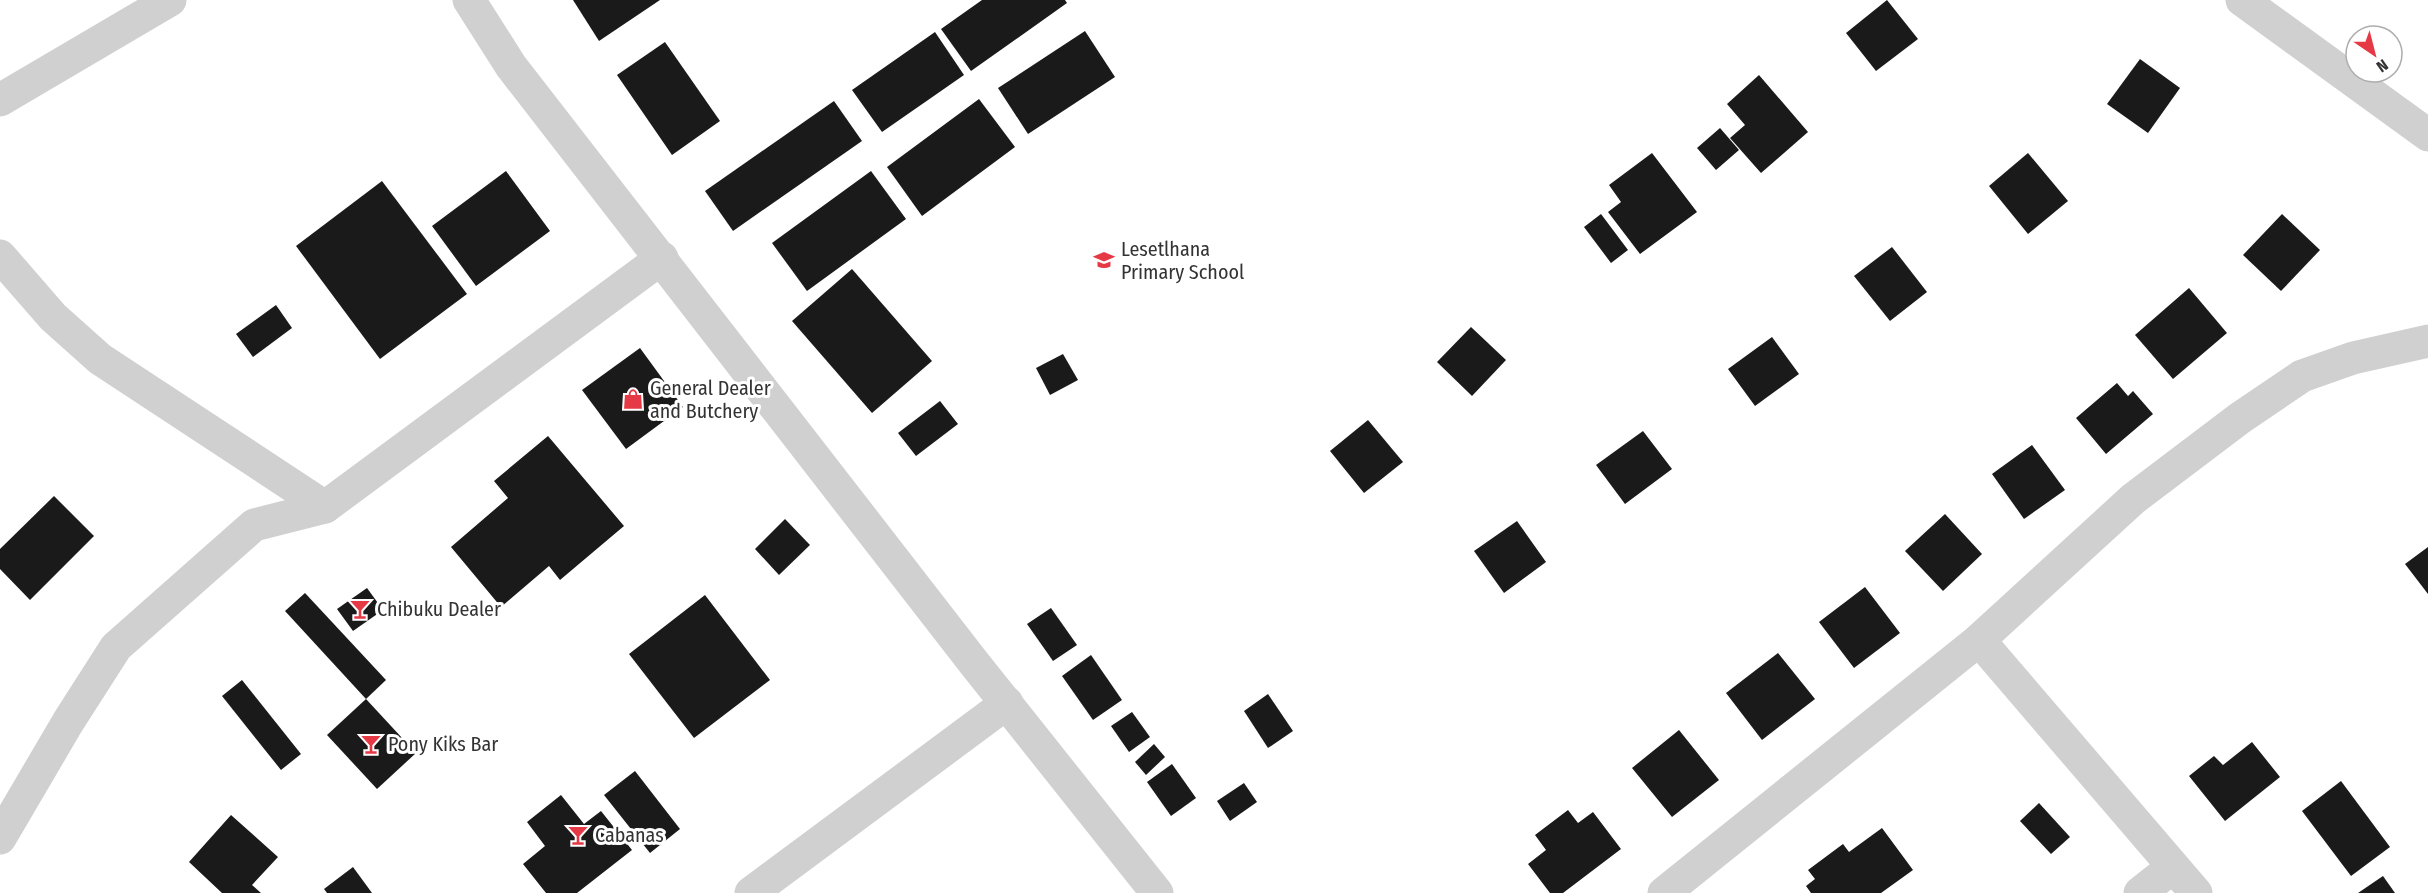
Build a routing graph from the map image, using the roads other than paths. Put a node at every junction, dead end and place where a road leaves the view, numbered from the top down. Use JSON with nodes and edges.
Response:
{"nodes":[{"id":1,"x":170,"y":0,"type":"edge"},
{"id":2,"x":469,"y":0,"type":"edge"},
{"id":3,"x":2242,"y":0,"type":"edge"},
{"id":4,"x":0,"y":100,"type":"edge"},
{"id":5,"x":2428,"y":135,"type":"edge"},
{"id":6,"x":0,"y":256,"type":"edge"},
{"id":7,"x":662,"y":258,"type":"junction"},
{"id":8,"x":2428,"y":341,"type":"edge"},
{"id":9,"x":325,"y":507,"type":"junction"},
{"id":10,"x":1979,"y":640,"type":"junction"},
{"id":11,"x":1006,"y":703,"type":"junction"},
{"id":12,"x":0,"y":838,"type":"edge"},
{"id":13,"x":2173,"y":867,"type":"junction"},
{"id":14,"x":751,"y":893,"type":"edge"},
{"id":15,"x":1157,"y":893,"type":"edge"},
{"id":16,"x":1664,"y":893,"type":"edge"},
{"id":17,"x":2140,"y":893,"type":"edge"},
{"id":18,"x":2196,"y":893,"type":"edge"}],
"edges":[{"from":1,"to":4,"type":"street"},
{"from":2,"to":7,"type":"street"},
{"from":3,"to":5,"type":"street"},
{"from":6,"to":9,"type":"street"},
{"from":7,"to":9,"type":"street"},
{"from":7,"to":11,"type":"street"},
{"from":8,"to":10,"type":"street"},
{"from":9,"to":12,"type":"street"},
{"from":10,"to":13,"type":"street"},
{"from":10,"to":16,"type":"street"},
{"from":11,"to":14,"type":"street"},
{"from":11,"to":15,"type":"street"},
{"from":13,"to":17,"type":"street"},
{"from":13,"to":18,"type":"street"}]}
